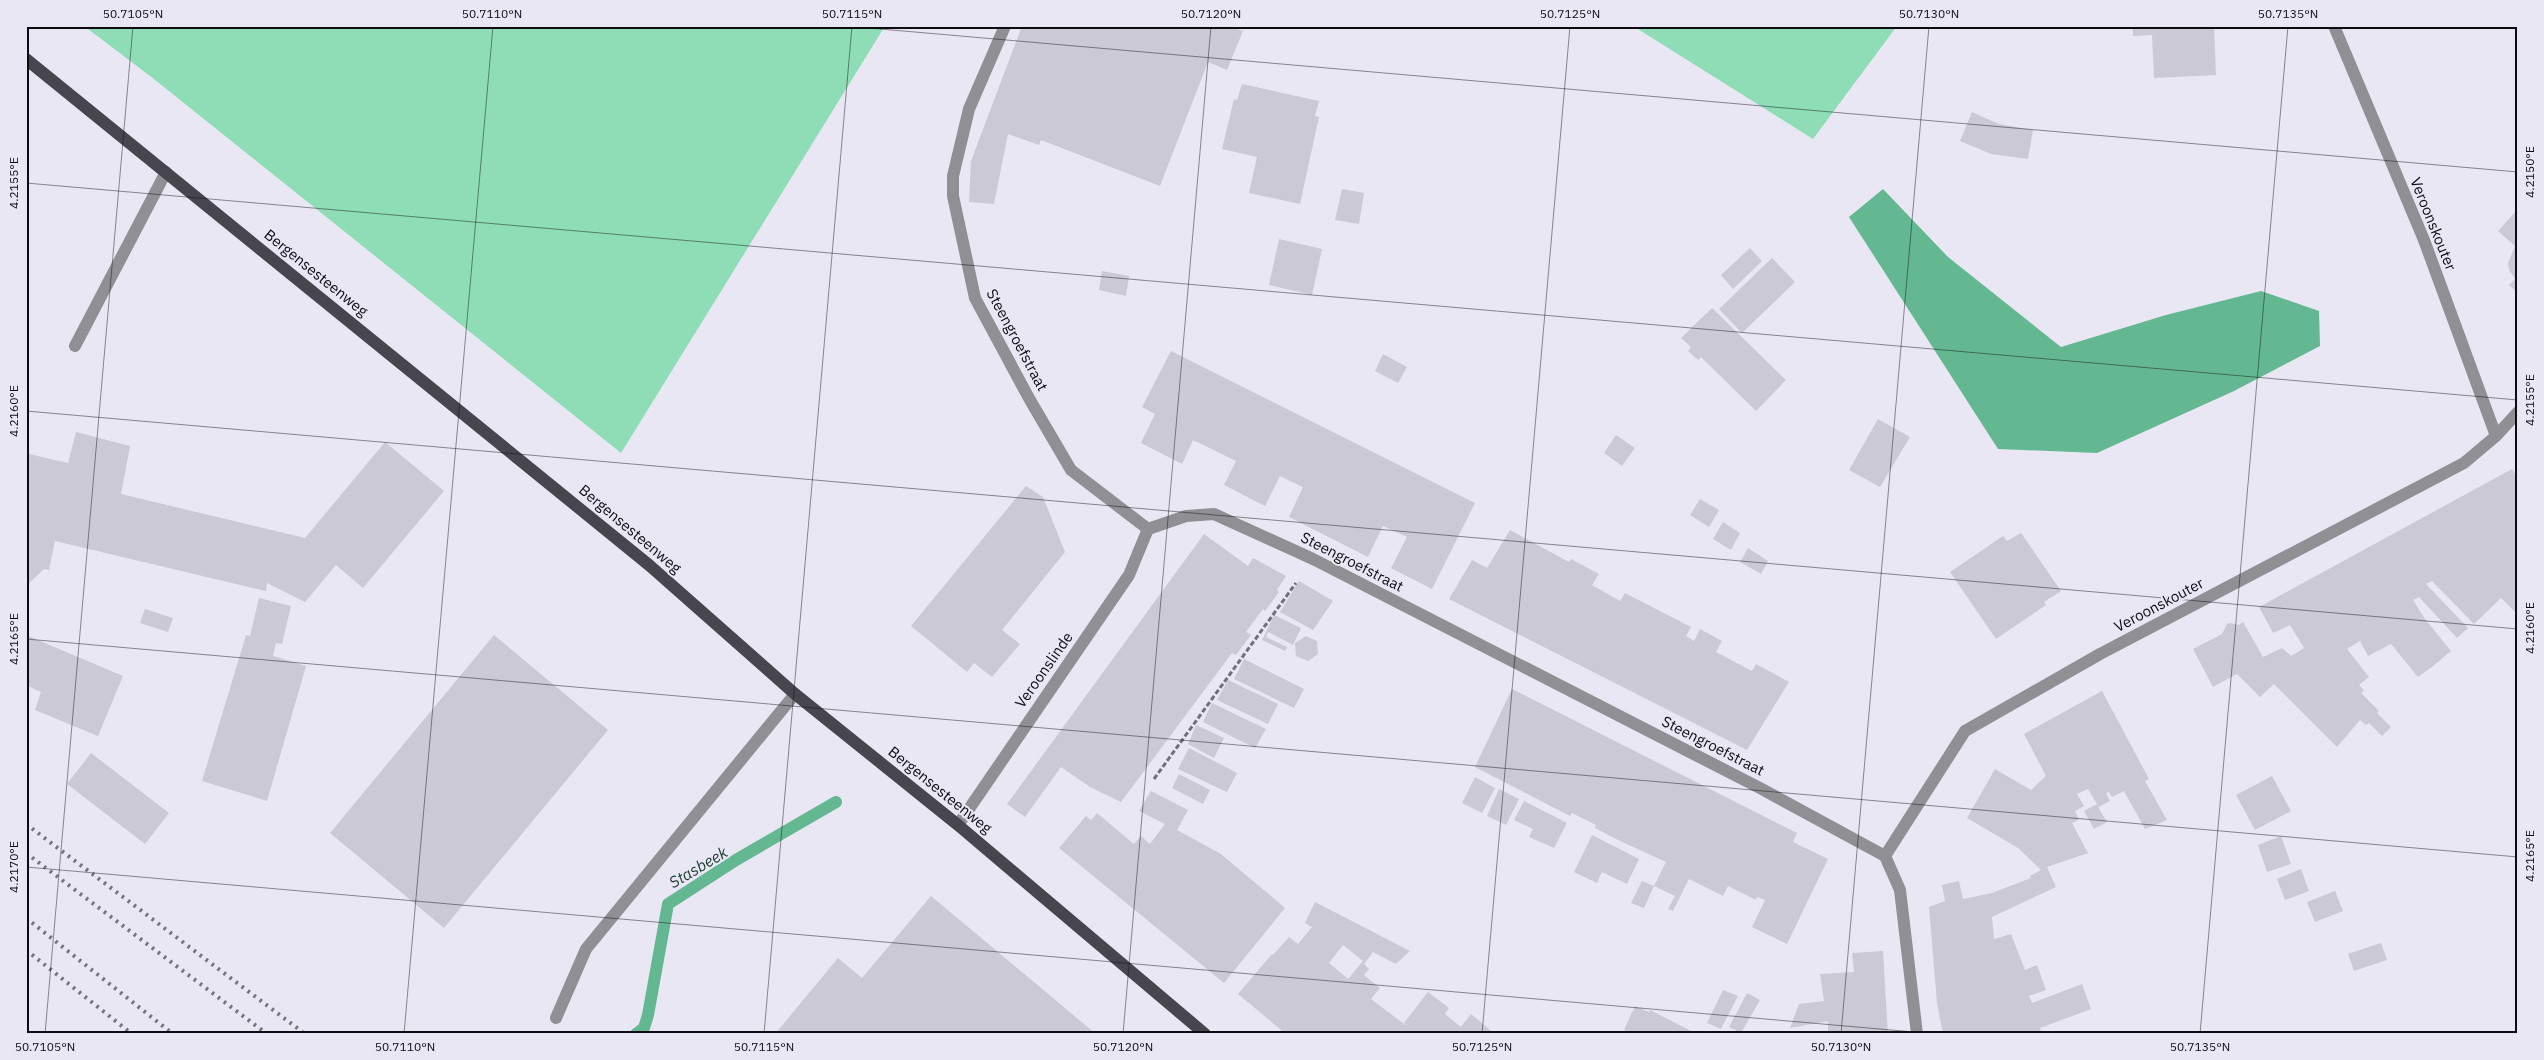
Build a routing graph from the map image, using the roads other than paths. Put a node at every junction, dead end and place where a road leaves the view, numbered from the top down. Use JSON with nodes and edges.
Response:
{"nodes":[{"id":1,"x":1005,"y":26,"type":"edge"},
{"id":2,"x":2334,"y":26,"type":"edge"},
{"id":3,"x":26,"y":59,"type":"edge"},
{"id":4,"x":166,"y":172,"type":"junction"},
{"id":5,"x":75,"y":346,"type":"dead end"},
{"id":6,"x":2518,"y":412,"type":"edge"},
{"id":7,"x":2496,"y":436,"type":"junction"},
{"id":8,"x":1148,"y":529,"type":"junction"},
{"id":9,"x":795,"y":694,"type":"junction"},
{"id":10,"x":958,"y":824,"type":"junction"},
{"id":11,"x":1885,"y":856,"type":"junction"},
{"id":12,"x":556,"y":1018,"type":"dead end"},
{"id":13,"x":1205,"y":1034,"type":"edge"},
{"id":14,"x":1917,"y":1034,"type":"edge"}],
"edges":[{"from":1,"to":8,"type":"street","name":"Steengroefstraat"},
{"from":2,"to":7,"type":"street","name":"Veroonskouter"},
{"from":3,"to":4,"type":"main road","name":"Bergensesteenweg"},
{"from":4,"to":5,"type":"street"},
{"from":4,"to":9,"type":"main road","name":"Bergensesteenweg"},
{"from":6,"to":7,"type":"street","name":"Veroonskouter"},
{"from":7,"to":11,"type":"street","name":"Veroonskouter"},
{"from":8,"to":10,"type":"street","name":"Veroonslinde"},
{"from":8,"to":11,"type":"street","name":"Steengroefstraat"},
{"from":9,"to":10,"type":"main road","name":"Bergensesteenweg"},
{"from":9,"to":12,"type":"street"},
{"from":10,"to":13,"type":"main road","name":"Bergensesteenweg"},
{"from":11,"to":14,"type":"street"}]}
